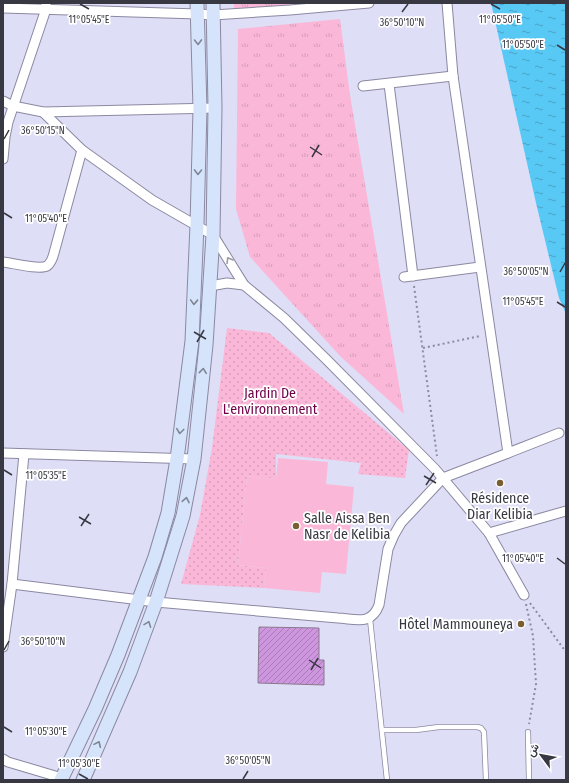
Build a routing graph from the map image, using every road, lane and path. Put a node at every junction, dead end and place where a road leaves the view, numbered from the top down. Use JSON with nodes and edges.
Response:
{"nodes":[{"id":1,"x":369,"y":3,"type":"edge"},
{"id":2,"x":447,"y":3,"type":"edge"},
{"id":3,"x":46,"y":6,"type":"edge"},
{"id":4,"x":3,"y":8,"type":"edge"},
{"id":5,"x":198,"y":8,"type":"edge"},
{"id":6,"x":213,"y":9,"type":"edge"},
{"id":7,"x":453,"y":76,"type":"junction"},
{"id":8,"x":389,"y":84,"type":"junction"},
{"id":9,"x":363,"y":86,"type":"dead end"},
{"id":10,"x":3,"y":101,"type":"edge"},
{"id":11,"x":13,"y":106,"type":"junction"},
{"id":12,"x":215,"y":108,"type":"junction"},
{"id":13,"x":200,"y":109,"type":"junction"},
{"id":14,"x":43,"y":112,"type":"junction"},
{"id":15,"x":82,"y":150,"type":"junction"},
{"id":16,"x":3,"y":159,"type":"edge"},
{"id":17,"x":197,"y":225,"type":"junction"},
{"id":18,"x":214,"y":235,"type":"junction"},
{"id":19,"x":3,"y":262,"type":"edge"},
{"id":20,"x":480,"y":267,"type":"junction"},
{"id":21,"x":408,"y":276,"type":"junction"},
{"id":22,"x":244,"y":285,"type":"junction"},
{"id":23,"x":210,"y":286,"type":"junction"},
{"id":24,"x":490,"y":334,"type":"junction"},
{"id":25,"x":423,"y":348,"type":"junction"},
{"id":26,"x":559,"y":433,"type":"dead end"},
{"id":27,"x":3,"y":452,"type":"edge"},
{"id":28,"x":508,"y":453,"type":"junction"},
{"id":29,"x":24,"y":454,"type":"junction"},
{"id":30,"x":177,"y":458,"type":"junction"},
{"id":31,"x":194,"y":460,"type":"junction"},
{"id":32,"x":436,"y":469,"type":"junction"},
{"id":33,"x":443,"y":478,"type":"junction"},
{"id":34,"x":566,"y":511,"type":"edge"},
{"id":35,"x":489,"y":533,"type":"junction"},
{"id":36,"x":12,"y":584,"type":"junction"},
{"id":37,"x":524,"y":595,"type":"junction"},
{"id":38,"x":139,"y":600,"type":"junction"},
{"id":39,"x":156,"y":602,"type":"junction"},
{"id":40,"x":370,"y":618,"type":"junction"},
{"id":41,"x":3,"y":648,"type":"edge"},
{"id":42,"x":566,"y":652,"type":"edge"},
{"id":43,"x":382,"y":730,"type":"junction"},
{"id":44,"x":528,"y":732,"type":"joint"},
{"id":45,"x":3,"y":759,"type":"edge"},
{"id":46,"x":61,"y":779,"type":"edge"},
{"id":47,"x":83,"y":780,"type":"edge"},
{"id":48,"x":387,"y":780,"type":"edge"},
{"id":49,"x":486,"y":780,"type":"edge"},
{"id":50,"x":529,"y":780,"type":"edge"}],
"edges":[{"from":1,"to":6,"type":"street"},
{"from":2,"to":7,"type":"street"},
{"from":3,"to":4,"type":"street"},
{"from":3,"to":5,"type":"street"},
{"from":3,"to":11,"type":"street"},
{"from":5,"to":6,"type":"street"},
{"from":5,"to":13,"type":"main road","one_way":true},
{"from":6,"to":12,"type":"main road"},
{"from":7,"to":8,"type":"street"},
{"from":7,"to":20,"type":"street"},
{"from":8,"to":9,"type":"street"},
{"from":8,"to":21,"type":"street"},
{"from":10,"to":11,"type":"street"},
{"from":11,"to":14,"type":"street"},
{"from":11,"to":16,"type":"street"},
{"from":12,"to":13,"type":"street"},
{"from":12,"to":18,"type":"main road"},
{"from":13,"to":14,"type":"street"},
{"from":13,"to":17,"type":"main road","one_way":true},
{"from":14,"to":15,"type":"street"},
{"from":15,"to":17,"type":"street"},
{"from":15,"to":19,"type":"street"},
{"from":17,"to":18,"type":"street"},
{"from":17,"to":30,"type":"main road","one_way":true},
{"from":22,"to":18,"type":"street","one_way":true},
{"from":18,"to":23,"type":"main road"},
{"from":20,"to":21,"type":"street"},
{"from":20,"to":24,"type":"street"},
{"from":21,"to":25,"type":"path"},
{"from":22,"to":23,"type":"street"},
{"from":22,"to":32,"type":"street"},
{"from":31,"to":23,"type":"main road","one_way":true},
{"from":24,"to":25,"type":"path"},
{"from":24,"to":28,"type":"street"},
{"from":25,"to":32,"type":"path"},
{"from":26,"to":28,"type":"street"},
{"from":27,"to":29,"type":"street"},
{"from":28,"to":33,"type":"street"},
{"from":29,"to":30,"type":"street"},
{"from":29,"to":36,"type":"street"},
{"from":30,"to":31,"type":"street"},
{"from":30,"to":38,"type":"main road"},
{"from":39,"to":31,"type":"main road","one_way":true},
{"from":32,"to":33,"type":"street"},
{"from":33,"to":35,"type":"street"},
{"from":33,"to":40,"type":"street"},
{"from":34,"to":35,"type":"street"},
{"from":35,"to":37,"type":"street"},
{"from":36,"to":38,"type":"street"},
{"from":36,"to":41,"type":"street"},
{"from":37,"to":42,"type":"path"},
{"from":37,"to":44,"type":"path"},
{"from":38,"to":39,"type":"street"},
{"from":38,"to":46,"type":"main road"},
{"from":39,"to":40,"type":"street"},
{"from":47,"to":39,"type":"main road","one_way":true},
{"from":40,"to":43,"type":"lane"},
{"from":43,"to":48,"type":"lane"},
{"from":43,"to":49,"type":"lane"},
{"from":44,"to":50,"type":"lane"},
{"from":45,"to":46,"type":"street"}]}
